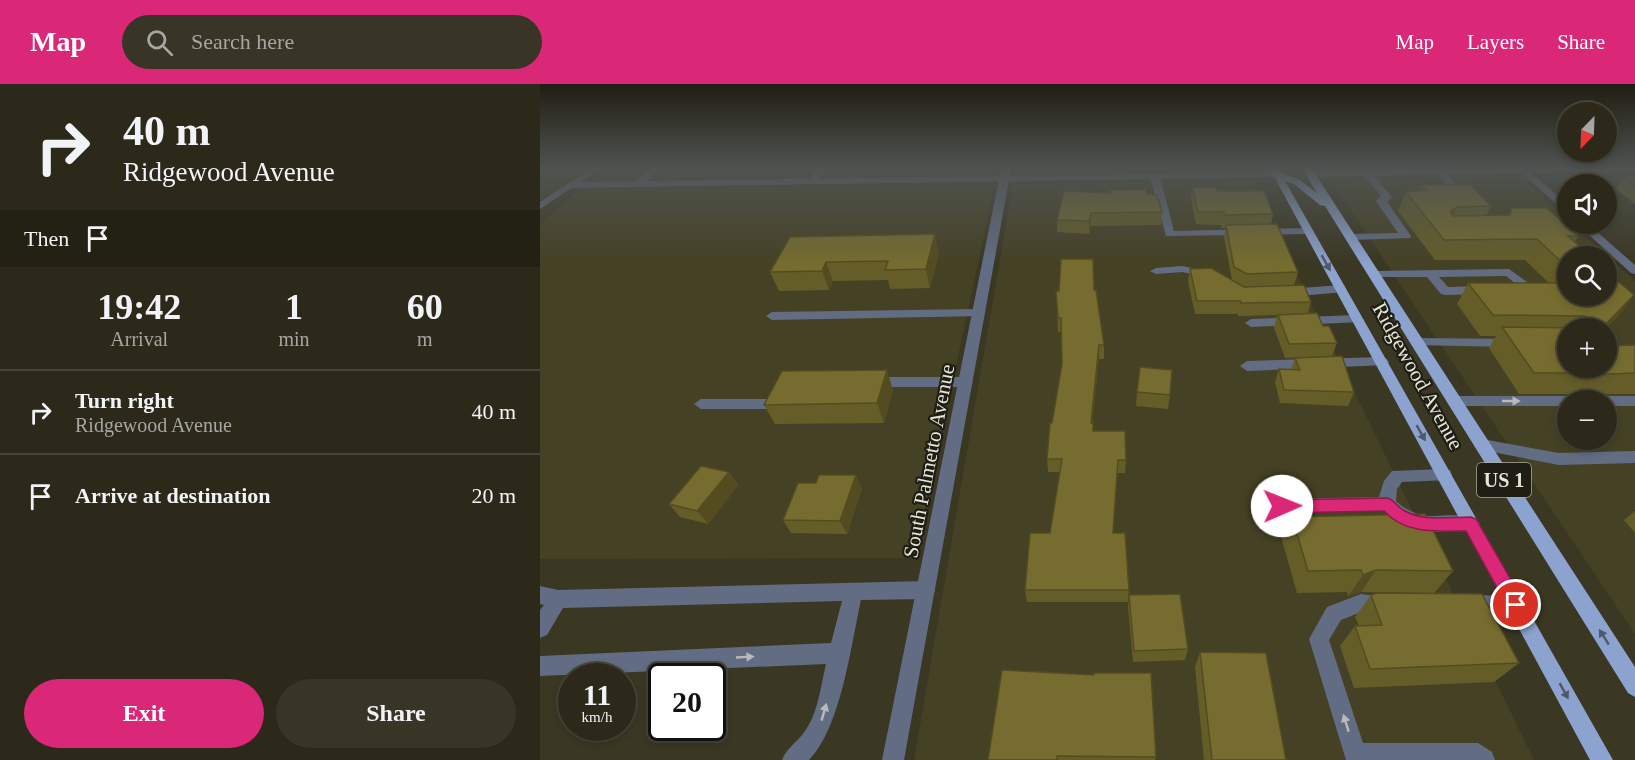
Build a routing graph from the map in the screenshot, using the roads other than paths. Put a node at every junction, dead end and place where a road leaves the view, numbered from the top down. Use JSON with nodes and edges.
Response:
{"nodes":[{"id":1,"x":1000,"y":201,"type":"edge"},
{"id":2,"x":1161,"y":201,"type":"edge"},
{"id":3,"x":1292,"y":201,"type":"edge"},
{"id":4,"x":1321,"y":201,"type":"edge"},
{"id":5,"x":1327,"y":201,"type":"edge"},
{"id":6,"x":1382,"y":201,"type":"edge"},
{"id":7,"x":1467,"y":201,"type":"edge"},
{"id":8,"x":1472,"y":206,"type":"edge"},
{"id":9,"x":1333,"y":210,"type":"junction"},
{"id":10,"x":1309,"y":231,"type":"junction"},
{"id":11,"x":1593,"y":234,"type":"edge"},
{"id":12,"x":1350,"y":237,"type":"junction"},
{"id":13,"x":1156,"y":271,"type":"dead end"},
{"id":14,"x":1635,"y":271,"type":"edge"},
{"id":15,"x":1430,"y":273,"type":"junction"},
{"id":16,"x":1374,"y":274,"type":"junction"},
{"id":17,"x":1218,"y":281,"type":"edge"},
{"id":18,"x":1341,"y":289,"type":"junction"},
{"id":19,"x":1277,"y":294,"type":"edge"},
{"id":20,"x":979,"y":313,"type":"junction"},
{"id":21,"x":772,"y":316,"type":"dead end"},
{"id":22,"x":1357,"y":319,"type":"junction"},
{"id":23,"x":1251,"y":323,"type":"dead end"},
{"id":24,"x":1417,"y":342,"type":"junction"},
{"id":25,"x":1522,"y":343,"type":"edge"},
{"id":26,"x":1382,"y":362,"type":"junction"},
{"id":27,"x":1247,"y":366,"type":"dead end"},
{"id":28,"x":864,"y":382,"type":"edge"},
{"id":29,"x":966,"y":382,"type":"junction"},
{"id":30,"x":785,"y":383,"type":"edge"},
{"id":31,"x":1454,"y":401,"type":"junction"},
{"id":32,"x":1557,"y":401,"type":"edge"},
{"id":33,"x":1617,"y":401,"type":"edge"},
{"id":34,"x":1635,"y":401,"type":"edge"},
{"id":35,"x":701,"y":404,"type":"dead end"},
{"id":36,"x":1482,"y":446,"type":"junction"},
{"id":37,"x":1635,"y":457,"type":"edge"},
{"id":38,"x":1444,"y":475,"type":"junction"},
{"id":39,"x":1388,"y":504,"type":"junction"},
{"id":40,"x":1282,"y":506,"type":"dead end"},
{"id":41,"x":1471,"y":524,"type":"junction"},
{"id":42,"x":926,"y":590,"type":"junction"},
{"id":43,"x":854,"y":591,"type":"junction"},
{"id":44,"x":549,"y":597,"type":"edge"},
{"id":45,"x":1406,"y":604,"type":"edge"},
{"id":46,"x":1451,"y":604,"type":"edge"},
{"id":47,"x":1516,"y":605,"type":"junction"},
{"id":48,"x":540,"y":628,"type":"edge"},
{"id":49,"x":838,"y":653,"type":"junction"},
{"id":50,"x":540,"y":666,"type":"edge"},
{"id":51,"x":1635,"y":686,"type":"edge"},
{"id":52,"x":1353,"y":757,"type":"edge"},
{"id":53,"x":1602,"y":758,"type":"edge"},
{"id":54,"x":794,"y":760,"type":"edge"},
{"id":55,"x":893,"y":760,"type":"edge"},
{"id":56,"x":1484,"y":760,"type":"edge"}],
"edges":[{"from":1,"to":20,"type":"street","name":"South Palmetto Avenue"},
{"from":2,"to":10,"type":"street"},
{"from":3,"to":10,"type":"main road","name":"Ridgewood Avenue","number":"US 1"},
{"from":4,"to":9,"type":"main road"},
{"from":5,"to":9,"type":"main road","name":"Ridgewood Avenue","number":"US 1"},
{"from":6,"to":12,"type":"street"},
{"from":7,"to":8,"type":"street"},
{"from":9,"to":12,"type":"main road","name":"Ridgewood Avenue","number":"US 1"},
{"from":10,"to":18,"type":"main road","name":"Ridgewood Avenue","number":"US 1","one_way":true},
{"from":11,"to":14,"type":"street"},
{"from":12,"to":16,"type":"main road","name":"Ridgewood Avenue","number":"US 1"},
{"from":13,"to":17,"type":"street"},
{"from":15,"to":15,"type":"street"},
{"from":15,"to":16,"type":"street"},
{"from":16,"to":24,"type":"main road","name":"Ridgewood Avenue","number":"US 1"},
{"from":18,"to":19,"type":"street"},
{"from":18,"to":22,"type":"main road","name":"Ridgewood Avenue","number":"US 1"},
{"from":20,"to":21,"type":"street"},
{"from":20,"to":29,"type":"street","name":"South Palmetto Avenue"},
{"from":22,"to":23,"type":"street"},
{"from":22,"to":26,"type":"main road","name":"Ridgewood Avenue","number":"US 1"},
{"from":24,"to":25,"type":"street"},
{"from":24,"to":31,"type":"main road","name":"Ridgewood Avenue","number":"US 1"},
{"from":26,"to":27,"type":"street"},
{"from":26,"to":38,"type":"main road","name":"Ridgewood Avenue","number":"US 1","one_way":true},
{"from":28,"to":29,"type":"street"},
{"from":29,"to":42,"type":"street","name":"South Palmetto Avenue"},
{"from":30,"to":35,"type":"street"},
{"from":31,"to":32,"type":"street","one_way":true},
{"from":31,"to":36,"type":"main road","name":"Ridgewood Avenue","number":"US 1"},
{"from":33,"to":34,"type":"street"},
{"from":36,"to":37,"type":"street"},
{"from":51,"to":36,"type":"main road","name":"Ridgewood Avenue","number":"US 1","one_way":true},
{"from":38,"to":39,"type":"street"},
{"from":38,"to":41,"type":"main road","name":"Ridgewood Avenue","number":"US 1"},
{"from":39,"to":40,"type":"street"},
{"from":39,"to":41,"type":"street"},
{"from":41,"to":47,"type":"main road","name":"Ridgewood Avenue","number":"US 1"},
{"from":42,"to":43,"type":"street"},
{"from":42,"to":55,"type":"street","name":"South Palmetto Avenue"},
{"from":43,"to":44,"type":"street"},
{"from":43,"to":49,"type":"street"},
{"from":44,"to":48,"type":"street"},
{"from":52,"to":45,"type":"street","one_way":true},
{"from":46,"to":47,"type":"street"},
{"from":47,"to":53,"type":"main road","name":"Ridgewood Avenue","number":"US 1","one_way":true},
{"from":50,"to":49,"type":"street","one_way":true},
{"from":54,"to":49,"type":"street","one_way":true},
{"from":52,"to":56,"type":"street"}]}
